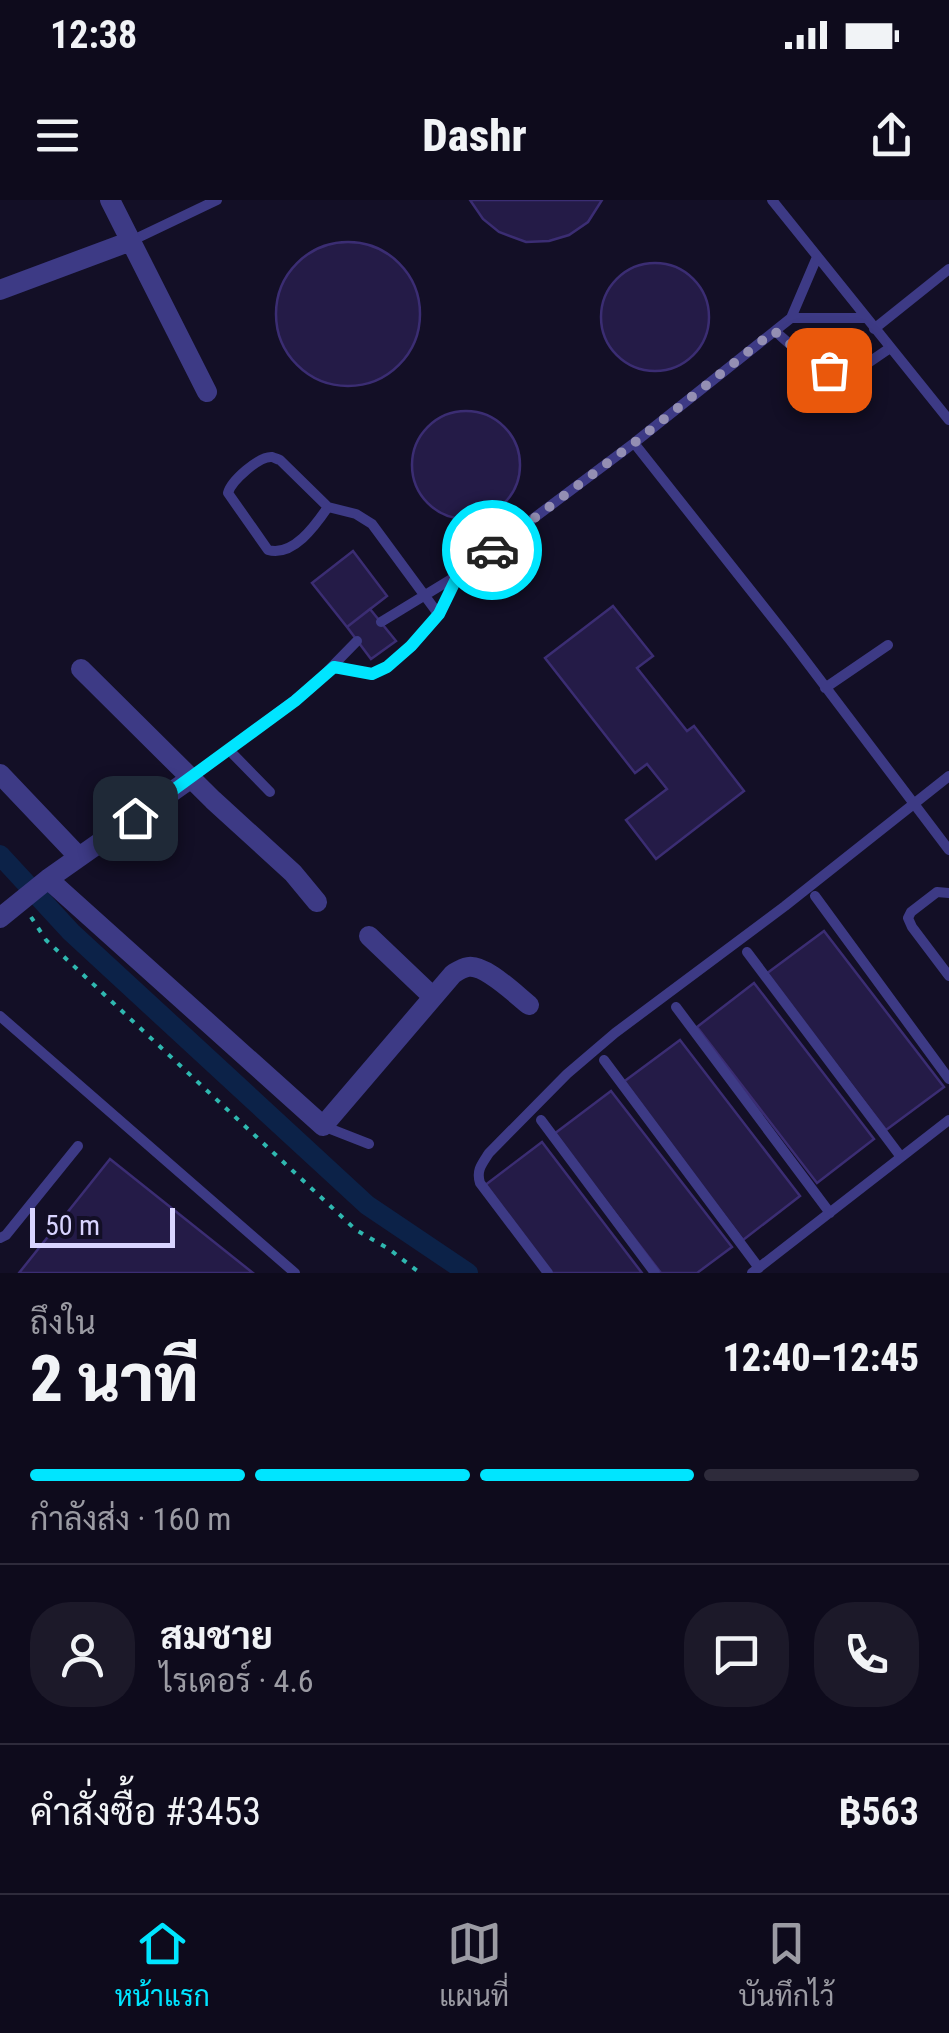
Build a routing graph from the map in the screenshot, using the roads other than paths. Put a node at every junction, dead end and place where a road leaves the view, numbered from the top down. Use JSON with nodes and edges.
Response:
{"nodes":[{"id":1,"x":110,"y":200,"type":"edge"},
{"id":2,"x":216,"y":200,"type":"edge"},
{"id":3,"x":772,"y":200,"type":"edge"},
{"id":4,"x":131,"y":241,"type":"junction"},
{"id":5,"x":818,"y":257,"type":"junction"},
{"id":6,"x":949,"y":268,"type":"edge"},
{"id":7,"x":0,"y":290,"type":"edge"},
{"id":8,"x":791,"y":318,"type":"junction"},
{"id":9,"x":865,"y":318,"type":"junction"},
{"id":10,"x":874,"y":329,"type":"junction"},
{"id":11,"x":774,"y":331,"type":"junction"},
{"id":12,"x":890,"y":348,"type":"junction"},
{"id":13,"x":207,"y":392,"type":"dead end"},
{"id":14,"x":949,"y":420,"type":"edge"},
{"id":15,"x":634,"y":443,"type":"junction"},
{"id":16,"x":328,"y":507,"type":"junction"},
{"id":17,"x":458,"y":575,"type":"junction"},
{"id":18,"x":424,"y":595,"type":"junction"},
{"id":19,"x":439,"y":614,"type":"junction"},
{"id":20,"x":381,"y":622,"type":"dead end"},
{"id":21,"x":357,"y":640,"type":"dead end"},
{"id":22,"x":888,"y":645,"type":"dead end"},
{"id":23,"x":334,"y":667,"type":"junction"},
{"id":24,"x":82,"y":669,"type":"dead end"},
{"id":25,"x":826,"y":688,"type":"junction"},
{"id":26,"x":228,"y":750,"type":"junction"},
{"id":27,"x":0,"y":774,"type":"edge"},
{"id":28,"x":949,"y":776,"type":"edge"},
{"id":29,"x":190,"y":779,"type":"junction"},
{"id":30,"x":270,"y":792,"type":"dead end"},
{"id":31,"x":913,"y":803,"type":"junction"},
{"id":32,"x":949,"y":850,"type":"edge"},
{"id":33,"x":80,"y":856,"type":"junction"},
{"id":34,"x":48,"y":879,"type":"junction"},
{"id":35,"x":949,"y":893,"type":"edge"},
{"id":36,"x":815,"y":896,"type":"dead end"},
{"id":37,"x":317,"y":902,"type":"dead end"},
{"id":38,"x":0,"y":918,"type":"edge"},
{"id":39,"x":369,"y":936,"type":"dead end"},
{"id":40,"x":747,"y":952,"type":"dead end"},
{"id":41,"x":949,"y":976,"type":"edge"},
{"id":42,"x":433,"y":998,"type":"junction"},
{"id":43,"x":529,"y":1004,"type":"dead end"},
{"id":44,"x":676,"y":1007,"type":"dead end"},
{"id":45,"x":0,"y":1016,"type":"edge"},
{"id":46,"x":604,"y":1060,"type":"dead end"},
{"id":47,"x":949,"y":1080,"type":"edge"},
{"id":48,"x":541,"y":1120,"type":"dead end"},
{"id":49,"x":949,"y":1120,"type":"edge"},
{"id":50,"x":323,"y":1126,"type":"junction"},
{"id":51,"x":368,"y":1144,"type":"dead end"},
{"id":52,"x":78,"y":1146,"type":"dead end"},
{"id":53,"x":900,"y":1156,"type":"junction"},
{"id":54,"x":830,"y":1213,"type":"junction"},
{"id":55,"x":0,"y":1238,"type":"edge"},
{"id":56,"x":755,"y":1270,"type":"edge"},
{"id":57,"x":295,"y":1273,"type":"edge"},
{"id":58,"x":548,"y":1273,"type":"edge"},
{"id":59,"x":654,"y":1273,"type":"edge"}],
"edges":[{"from":1,"to":4,"type":"street"},
{"from":2,"to":4,"type":"lane"},
{"from":3,"to":5,"type":"lane"},
{"from":4,"to":7,"type":"street"},
{"from":4,"to":13,"type":"street"},
{"from":5,"to":8,"type":"lane"},
{"from":5,"to":9,"type":"lane"},
{"from":6,"to":10,"type":"lane"},
{"from":8,"to":9,"type":"lane"},
{"from":8,"to":11,"type":"lane"},
{"from":9,"to":10,"type":"lane"},
{"from":10,"to":12,"type":"lane"},
{"from":11,"to":12,"type":"lane"},
{"from":11,"to":15,"type":"lane"},
{"from":12,"to":14,"type":"lane"},
{"from":15,"to":17,"type":"lane"},
{"from":15,"to":25,"type":"lane"},
{"from":16,"to":16,"type":"lane"},
{"from":16,"to":18,"type":"lane"},
{"from":17,"to":18,"type":"lane"},
{"from":17,"to":19,"type":"lane"},
{"from":18,"to":19,"type":"lane"},
{"from":18,"to":20,"type":"lane"},
{"from":19,"to":23,"type":"lane"},
{"from":21,"to":23,"type":"lane"},
{"from":22,"to":25,"type":"lane"},
{"from":23,"to":26,"type":"lane"},
{"from":24,"to":29,"type":"street"},
{"from":25,"to":31,"type":"lane"},
{"from":26,"to":29,"type":"lane"},
{"from":26,"to":30,"type":"lane"},
{"from":27,"to":33,"type":"street"},
{"from":28,"to":31,"type":"lane"},
{"from":29,"to":33,"type":"street"},
{"from":29,"to":37,"type":"street"},
{"from":31,"to":32,"type":"lane"},
{"from":31,"to":58,"type":"lane"},
{"from":33,"to":34,"type":"street"},
{"from":34,"to":38,"type":"street"},
{"from":34,"to":50,"type":"street"},
{"from":35,"to":41,"type":"lane"},
{"from":36,"to":47,"type":"lane"},
{"from":39,"to":42,"type":"street"},
{"from":40,"to":53,"type":"lane"},
{"from":42,"to":43,"type":"street"},
{"from":42,"to":50,"type":"street"},
{"from":44,"to":54,"type":"lane"},
{"from":45,"to":57,"type":"lane"},
{"from":46,"to":56,"type":"lane"},
{"from":48,"to":59,"type":"lane"},
{"from":49,"to":53,"type":"lane"},
{"from":50,"to":51,"type":"lane"},
{"from":52,"to":55,"type":"lane"},
{"from":53,"to":54,"type":"lane"},
{"from":54,"to":56,"type":"lane"}]}
